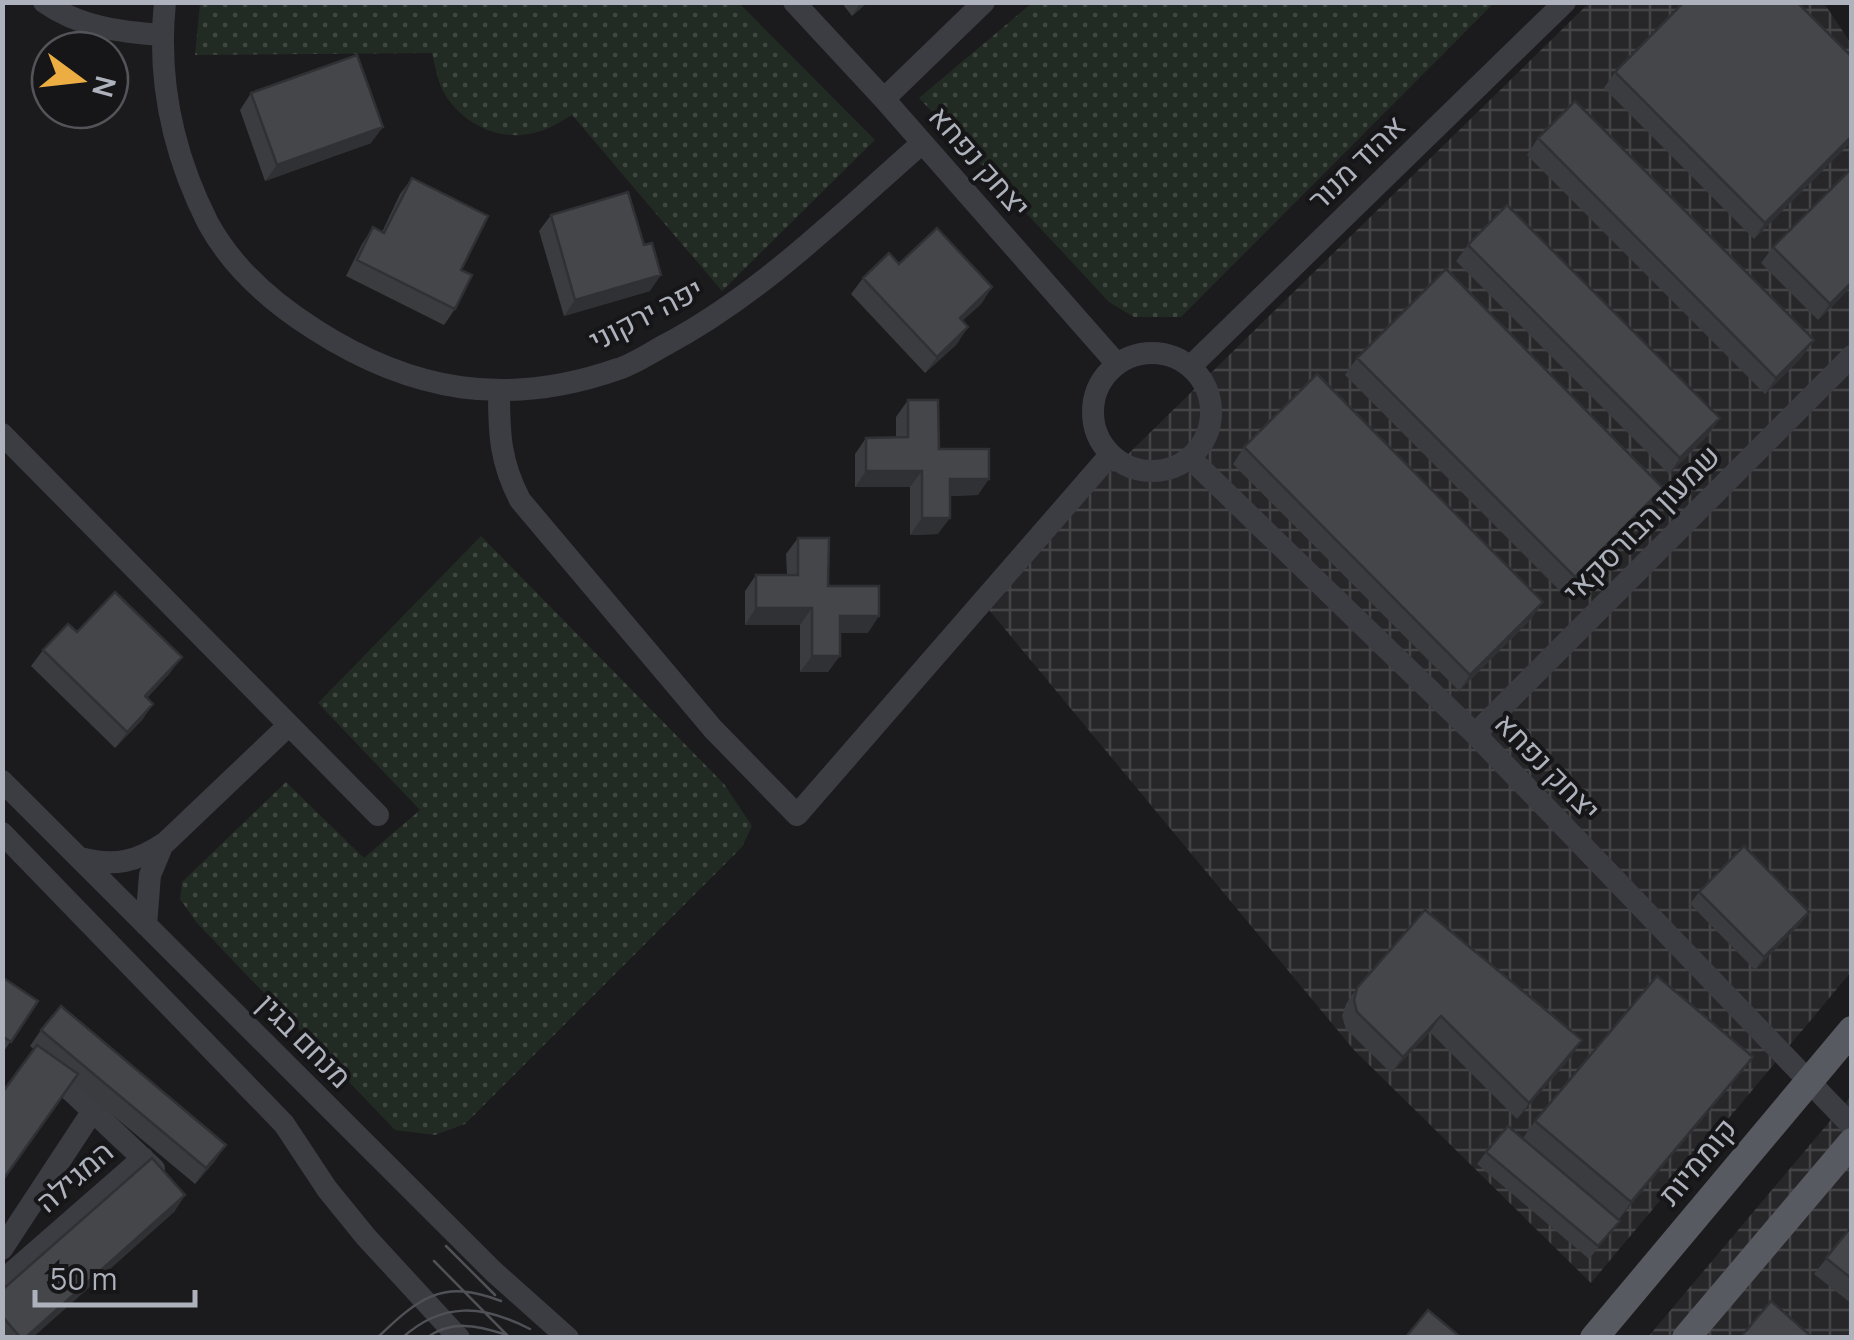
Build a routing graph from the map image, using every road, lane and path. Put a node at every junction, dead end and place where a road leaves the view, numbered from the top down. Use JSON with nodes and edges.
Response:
{"nodes":[{"id":1,"x":44,"y":2,"type":"edge"},
{"id":2,"x":164,"y":2,"type":"edge"},
{"id":3,"x":794,"y":2,"type":"edge"},
{"id":4,"x":984,"y":2,"type":"edge"},
{"id":5,"x":1564,"y":2,"type":"edge"},
{"id":6,"x":162,"y":35,"type":"junction"},
{"id":7,"x":884,"y":98,"type":"junction"},
{"id":8,"x":921,"y":144,"type":"junction"},
{"id":9,"x":1852,"y":356,"type":"edge"},
{"id":10,"x":1117,"y":364,"type":"junction"},
{"id":11,"x":1191,"y":366,"type":"junction"},
{"id":12,"x":500,"y":391,"type":"junction"},
{"id":13,"x":2,"y":434,"type":"edge"},
{"id":14,"x":1110,"y":455,"type":"junction"},
{"id":15,"x":1190,"y":458,"type":"junction"},
{"id":16,"x":289,"y":725,"type":"junction"},
{"id":17,"x":1475,"y":734,"type":"junction"},
{"id":18,"x":2,"y":782,"type":"edge"},
{"id":19,"x":378,"y":815,"type":"dead end"},
{"id":20,"x":2,"y":833,"type":"edge"},
{"id":21,"x":166,"y":842,"type":"junction"},
{"id":22,"x":78,"y":858,"type":"junction"},
{"id":23,"x":146,"y":924,"type":"junction"},
{"id":24,"x":1852,"y":1030,"type":"edge"},
{"id":25,"x":48,"y":1070,"type":"edge"},
{"id":26,"x":1807,"y":1082,"type":"junction"},
{"id":27,"x":92,"y":1112,"type":"junction"},
{"id":28,"x":1852,"y":1126,"type":"edge"},
{"id":29,"x":1852,"y":1142,"type":"edge"},
{"id":30,"x":143,"y":1158,"type":"junction"},
{"id":31,"x":175,"y":1188,"type":"edge"},
{"id":32,"x":2,"y":1249,"type":"edge"},
{"id":33,"x":2,"y":1281,"type":"edge"},
{"id":34,"x":459,"y":1338,"type":"edge"},
{"id":35,"x":568,"y":1338,"type":"edge"},
{"id":36,"x":1594,"y":1338,"type":"edge"},
{"id":37,"x":1686,"y":1338,"type":"edge"}],
"edges":[{"from":1,"to":6,"type":"street"},
{"from":2,"to":6,"type":"street","name":"יפה ירקוני"},
{"from":3,"to":7,"type":"street","name":"יצחק נפחא"},
{"from":4,"to":7,"type":"street"},
{"from":5,"to":11,"type":"street","name":"אהוד מנור"},
{"from":6,"to":12,"type":"street","name":"יפה ירקוני"},
{"from":7,"to":8,"type":"street","name":"יצחק נפחא"},
{"from":8,"to":10,"type":"street","name":"יצחק נפחא"},
{"from":8,"to":12,"type":"street","name":"יפה ירקוני"},
{"from":9,"to":17,"type":"street","name":"שמעון הבורסקאי"},
{"from":10,"to":11,"type":"street"},
{"from":10,"to":14,"type":"street"},
{"from":11,"to":15,"type":"street"},
{"from":12,"to":14,"type":"street"},
{"from":13,"to":16,"type":"street"},
{"from":14,"to":15,"type":"street"},
{"from":15,"to":17,"type":"street","name":"יצחק נפחא"},
{"from":16,"to":19,"type":"street"},
{"from":16,"to":21,"type":"street"},
{"from":17,"to":26,"type":"street","name":"יצחק נפחא"},
{"from":18,"to":22,"type":"street","name":"מנחם בגין"},
{"from":20,"to":34,"type":"street"},
{"from":21,"to":22,"type":"street"},
{"from":21,"to":23,"type":"street"},
{"from":22,"to":23,"type":"street","name":"מנחם בגין"},
{"from":23,"to":35,"type":"street","name":"מנחם בגין"},
{"from":24,"to":26,"type":"main road","name":"קוממיות"},
{"from":25,"to":27,"type":"street","name":"המגילה"},
{"from":26,"to":28,"type":"street","name":"יצחק נפחא"},
{"from":26,"to":36,"type":"main road","name":"קוממיות"},
{"from":27,"to":30,"type":"street","name":"המגילה"},
{"from":27,"to":32,"type":"street","name":"המגילה"},
{"from":29,"to":37,"type":"main road"},
{"from":30,"to":31,"type":"street","name":"המגילה"},
{"from":30,"to":33,"type":"street","name":"המגילה"}]}
